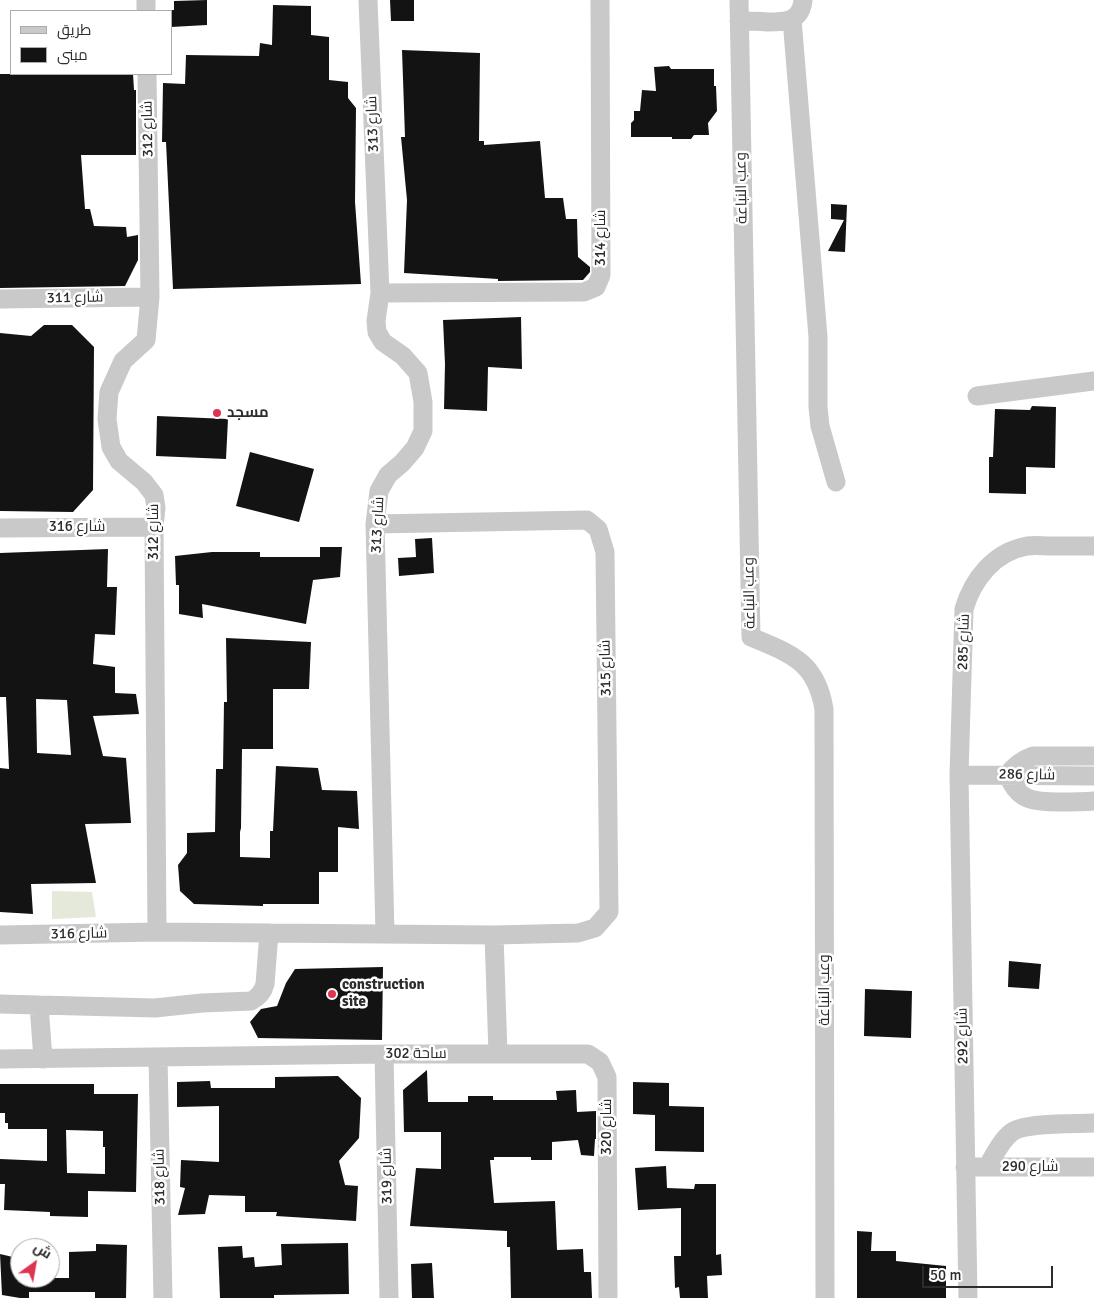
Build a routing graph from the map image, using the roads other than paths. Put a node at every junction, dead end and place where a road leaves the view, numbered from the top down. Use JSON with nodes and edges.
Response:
{"nodes":[{"id":1,"x":368,"y":0,"type":"edge"},
{"id":2,"x":600,"y":0,"type":"edge"},
{"id":3,"x":739,"y":0,"type":"edge"},
{"id":4,"x":803,"y":0,"type":"edge"},
{"id":5,"x":792,"y":19,"type":"junction"},
{"id":6,"x":739,"y":21,"type":"junction"},
{"id":7,"x":147,"y":75,"type":"edge"},
{"id":8,"x":380,"y":293,"type":"junction"},
{"id":9,"x":150,"y":297,"type":"junction"},
{"id":10,"x":0,"y":299,"type":"edge"},
{"id":11,"x":1094,"y":381,"type":"edge"},
{"id":12,"x":977,"y":396,"type":"dead end"},
{"id":13,"x":836,"y":482,"type":"dead end"},
{"id":14,"x":375,"y":524,"type":"junction"},
{"id":15,"x":154,"y":527,"type":"junction"},
{"id":16,"x":0,"y":528,"type":"edge"},
{"id":17,"x":1094,"y":546,"type":"edge"},
{"id":18,"x":1094,"y":756,"type":"edge"},
{"id":19,"x":959,"y":775,"type":"junction"},
{"id":20,"x":1008,"y":776,"type":"junction"},
{"id":21,"x":1094,"y":776,"type":"edge"},
{"id":22,"x":1094,"y":802,"type":"edge"},
{"id":23,"x":157,"y":932,"type":"junction"},
{"id":24,"x":269,"y":933,"type":"junction"},
{"id":25,"x":385,"y":934,"type":"junction"},
{"id":26,"x":0,"y":935,"type":"edge"},
{"id":27,"x":494,"y":935,"type":"junction"},
{"id":28,"x":0,"y":1004,"type":"edge"},
{"id":29,"x":39,"y":1005,"type":"junction"},
{"id":30,"x":384,"y":1054,"type":"junction"},
{"id":31,"x":498,"y":1054,"type":"junction"},
{"id":32,"x":158,"y":1057,"type":"junction"},
{"id":33,"x":0,"y":1059,"type":"edge"},
{"id":34,"x":43,"y":1059,"type":"junction"},
{"id":35,"x":1094,"y":1123,"type":"edge"},
{"id":36,"x":965,"y":1167,"type":"junction"},
{"id":37,"x":987,"y":1167,"type":"junction"},
{"id":38,"x":1094,"y":1167,"type":"edge"},
{"id":39,"x":163,"y":1298,"type":"edge"},
{"id":40,"x":389,"y":1298,"type":"edge"},
{"id":41,"x":608,"y":1298,"type":"edge"},
{"id":42,"x":825,"y":1298,"type":"edge"},
{"id":43,"x":968,"y":1298,"type":"edge"}],
"edges":[{"from":1,"to":8,"type":"street","name":"شارع 313"},
{"from":2,"to":8,"type":"street","name":"شارع 314"},
{"from":3,"to":6,"type":"street","name":"وعب النباعة"},
{"from":4,"to":5,"type":"street"},
{"from":5,"to":6,"type":"street"},
{"from":5,"to":13,"type":"street"},
{"from":6,"to":42,"type":"street","name":"وعب النباعة"},
{"from":7,"to":9,"type":"street","name":"شارع 312"},
{"from":8,"to":14,"type":"street","name":"شارع 313"},
{"from":9,"to":10,"type":"street","name":"شارع 311"},
{"from":9,"to":15,"type":"street","name":"شارع 312"},
{"from":11,"to":12,"type":"street"},
{"from":14,"to":25,"type":"street","name":"شارع 313"},
{"from":14,"to":27,"type":"street","name":"شارع 315"},
{"from":15,"to":16,"type":"street","name":"شارع 316"},
{"from":15,"to":23,"type":"street","name":"شارع 312"},
{"from":17,"to":19,"type":"street","name":"شارع 285"},
{"from":18,"to":20,"type":"street"},
{"from":19,"to":20,"type":"street","name":"شارع 286"},
{"from":19,"to":36,"type":"street","name":"شارع 292"},
{"from":20,"to":21,"type":"street","name":"شارع 286"},
{"from":20,"to":22,"type":"street"},
{"from":23,"to":24,"type":"street"},
{"from":23,"to":26,"type":"street","name":"شارع 316"},
{"from":24,"to":25,"type":"street"},
{"from":24,"to":29,"type":"street"},
{"from":25,"to":27,"type":"street"},
{"from":27,"to":31,"type":"street"},
{"from":28,"to":29,"type":"street"},
{"from":29,"to":34,"type":"street"},
{"from":30,"to":31,"type":"street","name":"ساحة 302"},
{"from":30,"to":32,"type":"street","name":"ساحة 302"},
{"from":30,"to":40,"type":"street","name":"شارع 319"},
{"from":31,"to":41,"type":"street","name":"شارع 320"},
{"from":32,"to":34,"type":"street","name":"ساحة 302"},
{"from":32,"to":39,"type":"street","name":"شارع 318"},
{"from":33,"to":34,"type":"street","name":"ساحة 302"},
{"from":35,"to":37,"type":"street"},
{"from":36,"to":37,"type":"street","name":"شارع 290"},
{"from":36,"to":43,"type":"street","name":"شارع 292"},
{"from":37,"to":38,"type":"street","name":"شارع 290"}]}
